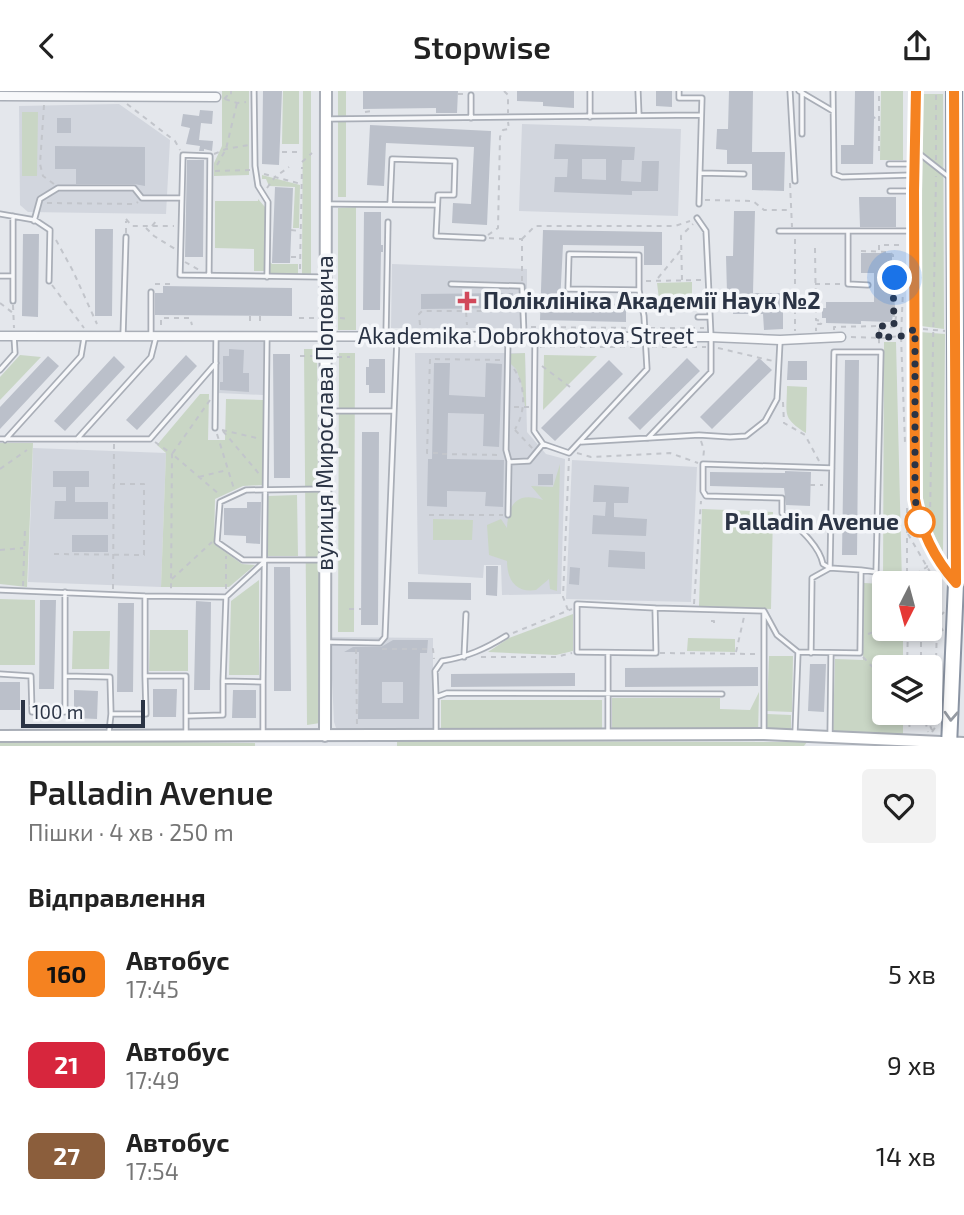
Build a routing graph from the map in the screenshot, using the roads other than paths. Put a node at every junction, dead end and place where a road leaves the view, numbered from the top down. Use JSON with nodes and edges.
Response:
{"nodes":[{"id":1,"x":254,"y":91,"type":"edge"},
{"id":2,"x":326,"y":91,"type":"edge"},
{"id":3,"x":590,"y":91,"type":"edge"},
{"id":4,"x":639,"y":91,"type":"edge"},
{"id":5,"x":679,"y":91,"type":"edge"},
{"id":6,"x":790,"y":91,"type":"edge"},
{"id":7,"x":833,"y":91,"type":"edge"},
{"id":8,"x":916,"y":91,"type":"edge"},
{"id":9,"x":954,"y":91,"type":"edge"},
{"id":10,"x":801,"y":92,"type":"edge"},
{"id":11,"x":471,"y":95,"type":"dead end"},
{"id":12,"x":0,"y":96,"type":"edge"},
{"id":13,"x":220,"y":98,"type":"road end"},
{"id":14,"x":833,"y":111,"type":"junction"},
{"id":15,"x":701,"y":115,"type":"junction"},
{"id":16,"x":639,"y":116,"type":"junction"},
{"id":17,"x":590,"y":117,"type":"junction"},
{"id":18,"x":471,"y":118,"type":"junction"},
{"id":19,"x":326,"y":120,"type":"junction"},
{"id":20,"x":802,"y":134,"type":"dead end"},
{"id":21,"x":915,"y":150,"type":"junction"},
{"id":22,"x":890,"y":164,"type":"dead end"},
{"id":23,"x":914,"y":170,"type":"junction"},
{"id":24,"x":701,"y":173,"type":"junction"},
{"id":25,"x":744,"y":174,"type":"dead end"},
{"id":26,"x":795,"y":181,"type":"dead end"},
{"id":27,"x":955,"y":182,"type":"junction"},
{"id":28,"x":890,"y":191,"type":"dead end"},
{"id":29,"x":914,"y":191,"type":"junction"},
{"id":30,"x":180,"y":198,"type":"junction"},
{"id":31,"x":699,"y":202,"type":"road end"},
{"id":32,"x":325,"y":204,"type":"junction"},
{"id":33,"x":390,"y":204,"type":"junction"},
{"id":34,"x":437,"y":205,"type":"junction"},
{"id":35,"x":0,"y":214,"type":"edge"},
{"id":36,"x":13,"y":216,"type":"junction"},
{"id":37,"x":698,"y":218,"type":"road end"},
{"id":38,"x":34,"y":221,"type":"junction"},
{"id":39,"x":387,"y":222,"type":"dead end"},
{"id":40,"x":779,"y":231,"type":"dead end"},
{"id":41,"x":914,"y":231,"type":"junction"},
{"id":42,"x":848,"y":233,"type":"junction"},
{"id":43,"x":126,"y":237,"type":"road end"},
{"id":44,"x":483,"y":238,"type":"road end"},
{"id":45,"x":209,"y":275,"type":"junction"},
{"id":46,"x":0,"y":276,"type":"edge"},
{"id":47,"x":13,"y":276,"type":"junction"},
{"id":48,"x":267,"y":277,"type":"junction"},
{"id":49,"x":324,"y":277,"type":"junction"},
{"id":50,"x":50,"y":281,"type":"road end"},
{"id":51,"x":451,"y":284,"type":"dead end"},
{"id":52,"x":868,"y":285,"type":"dead end"},
{"id":53,"x":639,"y":291,"type":"junction"},
{"id":54,"x":151,"y":292,"type":"dead end"},
{"id":55,"x":13,"y":301,"type":"road end"},
{"id":56,"x":698,"y":317,"type":"dead end"},
{"id":57,"x":709,"y":317,"type":"junction"},
{"id":58,"x":837,"y":335,"type":"road end"},
{"id":59,"x":0,"y":336,"type":"edge"},
{"id":60,"x":14,"y":336,"type":"junction"},
{"id":61,"x":87,"y":336,"type":"junction"},
{"id":62,"x":123,"y":336,"type":"junction"},
{"id":63,"x":154,"y":336,"type":"junction"},
{"id":64,"x":216,"y":336,"type":"junction"},
{"id":65,"x":267,"y":336,"type":"junction"},
{"id":66,"x":324,"y":336,"type":"junction"},
{"id":67,"x":386,"y":336,"type":"junction"},
{"id":68,"x":397,"y":336,"type":"junction"},
{"id":69,"x":508,"y":337,"type":"junction"},
{"id":70,"x":524,"y":337,"type":"junction"},
{"id":71,"x":535,"y":337,"type":"junction"},
{"id":72,"x":645,"y":337,"type":"junction"},
{"id":73,"x":711,"y":337,"type":"junction"},
{"id":74,"x":780,"y":340,"type":"junction"},
{"id":75,"x":216,"y":363,"type":"junction"},
{"id":76,"x":0,"y":370,"type":"edge"},
{"id":77,"x":324,"y":411,"type":"junction"},
{"id":78,"x":394,"y":411,"type":"junction"},
{"id":79,"x":215,"y":428,"type":"road end"},
{"id":80,"x":3,"y":439,"type":"edge"},
{"id":81,"x":77,"y":439,"type":"junction"},
{"id":82,"x":647,"y":439,"type":"junction"},
{"id":83,"x":580,"y":442,"type":"junction"},
{"id":84,"x":543,"y":444,"type":"junction"},
{"id":85,"x":509,"y":462,"type":"junction"},
{"id":86,"x":833,"y":468,"type":"junction"},
{"id":87,"x":324,"y":489,"type":"junction"},
{"id":88,"x":265,"y":491,"type":"junction"},
{"id":89,"x":508,"y":515,"type":"road end"},
{"id":90,"x":325,"y":560,"type":"junction"},
{"id":91,"x":264,"y":561,"type":"junction"},
{"id":92,"x":830,"y":568,"type":"junction"},
{"id":93,"x":861,"y":570,"type":"junction"},
{"id":94,"x":956,"y":583,"type":"junction"},
{"id":95,"x":0,"y":590,"type":"edge"},
{"id":96,"x":65,"y":592,"type":"junction"},
{"id":97,"x":145,"y":596,"type":"junction"},
{"id":98,"x":226,"y":597,"type":"junction"},
{"id":99,"x":593,"y":599,"type":"dead end"},
{"id":100,"x":592,"y":605,"type":"junction"},
{"id":101,"x":655,"y":608,"type":"junction"},
{"id":102,"x":764,"y":611,"type":"junction"},
{"id":103,"x":466,"y":614,"type":"dead end"},
{"id":104,"x":506,"y":636,"type":"road end"},
{"id":105,"x":325,"y":642,"type":"junction"},
{"id":106,"x":798,"y":652,"type":"junction"},
{"id":107,"x":608,"y":653,"type":"junction"},
{"id":108,"x":811,"y":653,"type":"junction"},
{"id":109,"x":831,"y":653,"type":"junction"},
{"id":110,"x":464,"y":657,"type":"junction"},
{"id":111,"x":0,"y":674,"type":"edge"},
{"id":112,"x":65,"y":676,"type":"junction"},
{"id":113,"x":145,"y":676,"type":"junction"},
{"id":114,"x":223,"y":681,"type":"junction"},
{"id":115,"x":263,"y":682,"type":"junction"},
{"id":116,"x":608,"y":693,"type":"junction"},
{"id":117,"x":722,"y":694,"type":"dead end"},
{"id":118,"x":436,"y":697,"type":"junction"},
{"id":119,"x":111,"y":714,"type":"junction"},
{"id":120,"x":186,"y":716,"type":"junction"},
{"id":121,"x":108,"y":734,"type":"junction"},
{"id":122,"x":186,"y":734,"type":"junction"},
{"id":123,"x":764,"y":734,"type":"junction"},
{"id":124,"x":436,"y":735,"type":"junction"},
{"id":125,"x":608,"y":735,"type":"junction"},
{"id":126,"x":795,"y":735,"type":"junction"},
{"id":127,"x":0,"y":736,"type":"edge"},
{"id":128,"x":325,"y":736,"type":"junction"},
{"id":129,"x":261,"y":738,"type":"edge"},
{"id":130,"x":830,"y":738,"type":"junction"},
{"id":131,"x":389,"y":741,"type":"edge"},
{"id":132,"x":954,"y":744,"type":"edge"},
{"id":133,"x":817,"y":746,"type":"edge"}],
"edges":[{"from":1,"to":48,"type":"lane"},
{"from":2,"to":19,"type":"street","name":"вулиця Мирослава Поповича"},
{"from":3,"to":17,"type":"lane"},
{"from":4,"to":16,"type":"lane"},
{"from":5,"to":15,"type":"lane"},
{"from":6,"to":26,"type":"lane"},
{"from":7,"to":14,"type":"lane"},
{"from":8,"to":21,"type":"street"},
{"from":9,"to":27,"type":"highway"},
{"from":10,"to":14,"type":"lane"},
{"from":10,"to":20,"type":"lane"},
{"from":11,"to":18,"type":"lane"},
{"from":12,"to":13,"type":"street"},
{"from":14,"to":23,"type":"lane"},
{"from":15,"to":16,"type":"lane"},
{"from":15,"to":24,"type":"lane"},
{"from":16,"to":17,"type":"lane"},
{"from":17,"to":18,"type":"lane"},
{"from":18,"to":19,"type":"lane"},
{"from":19,"to":32,"type":"street","name":"вулиця Мирослава Поповича"},
{"from":21,"to":23,"type":"street"},
{"from":21,"to":27,"type":"lane"},
{"from":22,"to":23,"type":"lane"},
{"from":23,"to":29,"type":"street"},
{"from":24,"to":25,"type":"lane"},
{"from":24,"to":31,"type":"lane"},
{"from":27,"to":94,"type":"highway"},
{"from":28,"to":29,"type":"lane"},
{"from":29,"to":41,"type":"street"},
{"from":30,"to":38,"type":"lane"},
{"from":30,"to":45,"type":"lane"},
{"from":30,"to":45,"type":"lane"},
{"from":32,"to":33,"type":"lane"},
{"from":32,"to":49,"type":"street","name":"вулиця Мирослава Поповича"},
{"from":33,"to":34,"type":"lane"},
{"from":33,"to":34,"type":"lane"},
{"from":34,"to":44,"type":"lane"},
{"from":35,"to":36,"type":"lane"},
{"from":36,"to":38,"type":"lane"},
{"from":36,"to":47,"type":"lane"},
{"from":37,"to":57,"type":"lane"},
{"from":38,"to":50,"type":"lane"},
{"from":39,"to":67,"type":"lane"},
{"from":40,"to":42,"type":"lane"},
{"from":41,"to":42,"type":"lane"},
{"from":41,"to":94,"type":"street"},
{"from":42,"to":52,"type":"lane"},
{"from":43,"to":62,"type":"lane"},
{"from":45,"to":48,"type":"lane"},
{"from":46,"to":47,"type":"lane"},
{"from":47,"to":55,"type":"lane"},
{"from":48,"to":49,"type":"lane"},
{"from":49,"to":66,"type":"street","name":"вулиця Мирослава Поповича"},
{"from":51,"to":70,"type":"lane"},
{"from":53,"to":53,"type":"lane"},
{"from":53,"to":72,"type":"lane"},
{"from":54,"to":63,"type":"lane"},
{"from":56,"to":57,"type":"lane"},
{"from":57,"to":73,"type":"lane"},
{"from":58,"to":74,"type":"street","name":"Akademika Dobrokhotova Street"},
{"from":59,"to":60,"type":"street","name":"Akademika Dobrokhotova Street"},
{"from":60,"to":61,"type":"street","name":"Akademika Dobrokhotova Street"},
{"from":60,"to":76,"type":"lane"},
{"from":61,"to":62,"type":"street","name":"Akademika Dobrokhotova Street"},
{"from":61,"to":80,"type":"lane"},
{"from":62,"to":63,"type":"street","name":"Akademika Dobrokhotova Street"},
{"from":63,"to":64,"type":"street","name":"Akademika Dobrokhotova Street"},
{"from":63,"to":81,"type":"lane"},
{"from":64,"to":65,"type":"street","name":"Akademika Dobrokhotova Street"},
{"from":64,"to":75,"type":"lane"},
{"from":65,"to":66,"type":"street","name":"Akademika Dobrokhotova Street"},
{"from":65,"to":88,"type":"lane"},
{"from":66,"to":67,"type":"street","name":"Akademika Dobrokhotova Street"},
{"from":66,"to":77,"type":"street","name":"вулиця Мирослава Поповича"},
{"from":67,"to":68,"type":"street","name":"Akademika Dobrokhotova Street"},
{"from":68,"to":69,"type":"street","name":"Akademika Dobrokhotova Street"},
{"from":68,"to":78,"type":"lane"},
{"from":69,"to":70,"type":"street","name":"Akademika Dobrokhotova Street"},
{"from":69,"to":85,"type":"lane"},
{"from":70,"to":71,"type":"street","name":"Akademika Dobrokhotova Street"},
{"from":71,"to":72,"type":"street","name":"Akademika Dobrokhotova Street"},
{"from":71,"to":84,"type":"lane"},
{"from":72,"to":73,"type":"street","name":"Akademika Dobrokhotova Street"},
{"from":72,"to":83,"type":"lane"},
{"from":73,"to":74,"type":"street","name":"Akademika Dobrokhotova Street"},
{"from":73,"to":82,"type":"lane"},
{"from":74,"to":82,"type":"lane"},
{"from":75,"to":79,"type":"lane"},
{"from":75,"to":81,"type":"lane"},
{"from":77,"to":78,"type":"lane"},
{"from":77,"to":87,"type":"street","name":"вулиця Мирослава Поповича"},
{"from":78,"to":105,"type":"lane"},
{"from":80,"to":81,"type":"lane"},
{"from":82,"to":83,"type":"lane"},
{"from":83,"to":84,"type":"lane"},
{"from":84,"to":85,"type":"lane"},
{"from":85,"to":89,"type":"lane"},
{"from":86,"to":92,"type":"lane"},
{"from":86,"to":92,"type":"lane"},
{"from":86,"to":93,"type":"lane"},
{"from":87,"to":88,"type":"lane"},
{"from":87,"to":90,"type":"street","name":"вулиця Мирослава Поповича"},
{"from":88,"to":91,"type":"lane"},
{"from":88,"to":91,"type":"lane"},
{"from":90,"to":91,"type":"lane"},
{"from":90,"to":105,"type":"street","name":"вулиця Мирослава Поповича"},
{"from":91,"to":98,"type":"lane"},
{"from":91,"to":115,"type":"lane"},
{"from":92,"to":93,"type":"lane"},
{"from":92,"to":108,"type":"lane"},
{"from":93,"to":109,"type":"lane"},
{"from":94,"to":132,"type":"highway","one_way":true},
{"from":95,"to":96,"type":"lane"},
{"from":96,"to":97,"type":"lane"},
{"from":96,"to":112,"type":"lane"},
{"from":97,"to":98,"type":"lane"},
{"from":97,"to":113,"type":"lane"},
{"from":98,"to":114,"type":"lane"},
{"from":99,"to":100,"type":"lane"},
{"from":100,"to":101,"type":"lane"},
{"from":100,"to":107,"type":"lane"},
{"from":101,"to":102,"type":"lane"},
{"from":101,"to":107,"type":"lane"},
{"from":102,"to":106,"type":"lane"},
{"from":102,"to":123,"type":"lane"},
{"from":103,"to":110,"type":"lane"},
{"from":104,"to":110,"type":"lane"},
{"from":105,"to":128,"type":"street","name":"вулиця Мирослава Поповича"},
{"from":106,"to":108,"type":"lane"},
{"from":106,"to":126,"type":"lane"},
{"from":107,"to":116,"type":"lane"},
{"from":108,"to":109,"type":"lane"},
{"from":109,"to":130,"type":"lane"},
{"from":110,"to":118,"type":"lane"},
{"from":111,"to":112,"type":"lane"},
{"from":112,"to":119,"type":"lane"},
{"from":113,"to":119,"type":"lane"},
{"from":113,"to":120,"type":"lane"},
{"from":114,"to":115,"type":"lane"},
{"from":114,"to":120,"type":"lane"},
{"from":115,"to":129,"type":"lane"},
{"from":116,"to":117,"type":"lane"},
{"from":116,"to":118,"type":"lane"},
{"from":116,"to":125,"type":"lane"},
{"from":118,"to":124,"type":"lane"},
{"from":119,"to":121,"type":"lane"},
{"from":120,"to":122,"type":"lane"},
{"from":121,"to":122,"type":"street"},
{"from":121,"to":127,"type":"street"},
{"from":122,"to":129,"type":"street"},
{"from":123,"to":125,"type":"street"},
{"from":123,"to":126,"type":"street"},
{"from":124,"to":125,"type":"street"},
{"from":124,"to":131,"type":"street"},
{"from":126,"to":130,"type":"street"},
{"from":128,"to":129,"type":"street"},
{"from":128,"to":131,"type":"street"},
{"from":130,"to":132,"type":"street"},
{"from":130,"to":133,"type":"street"}]}
